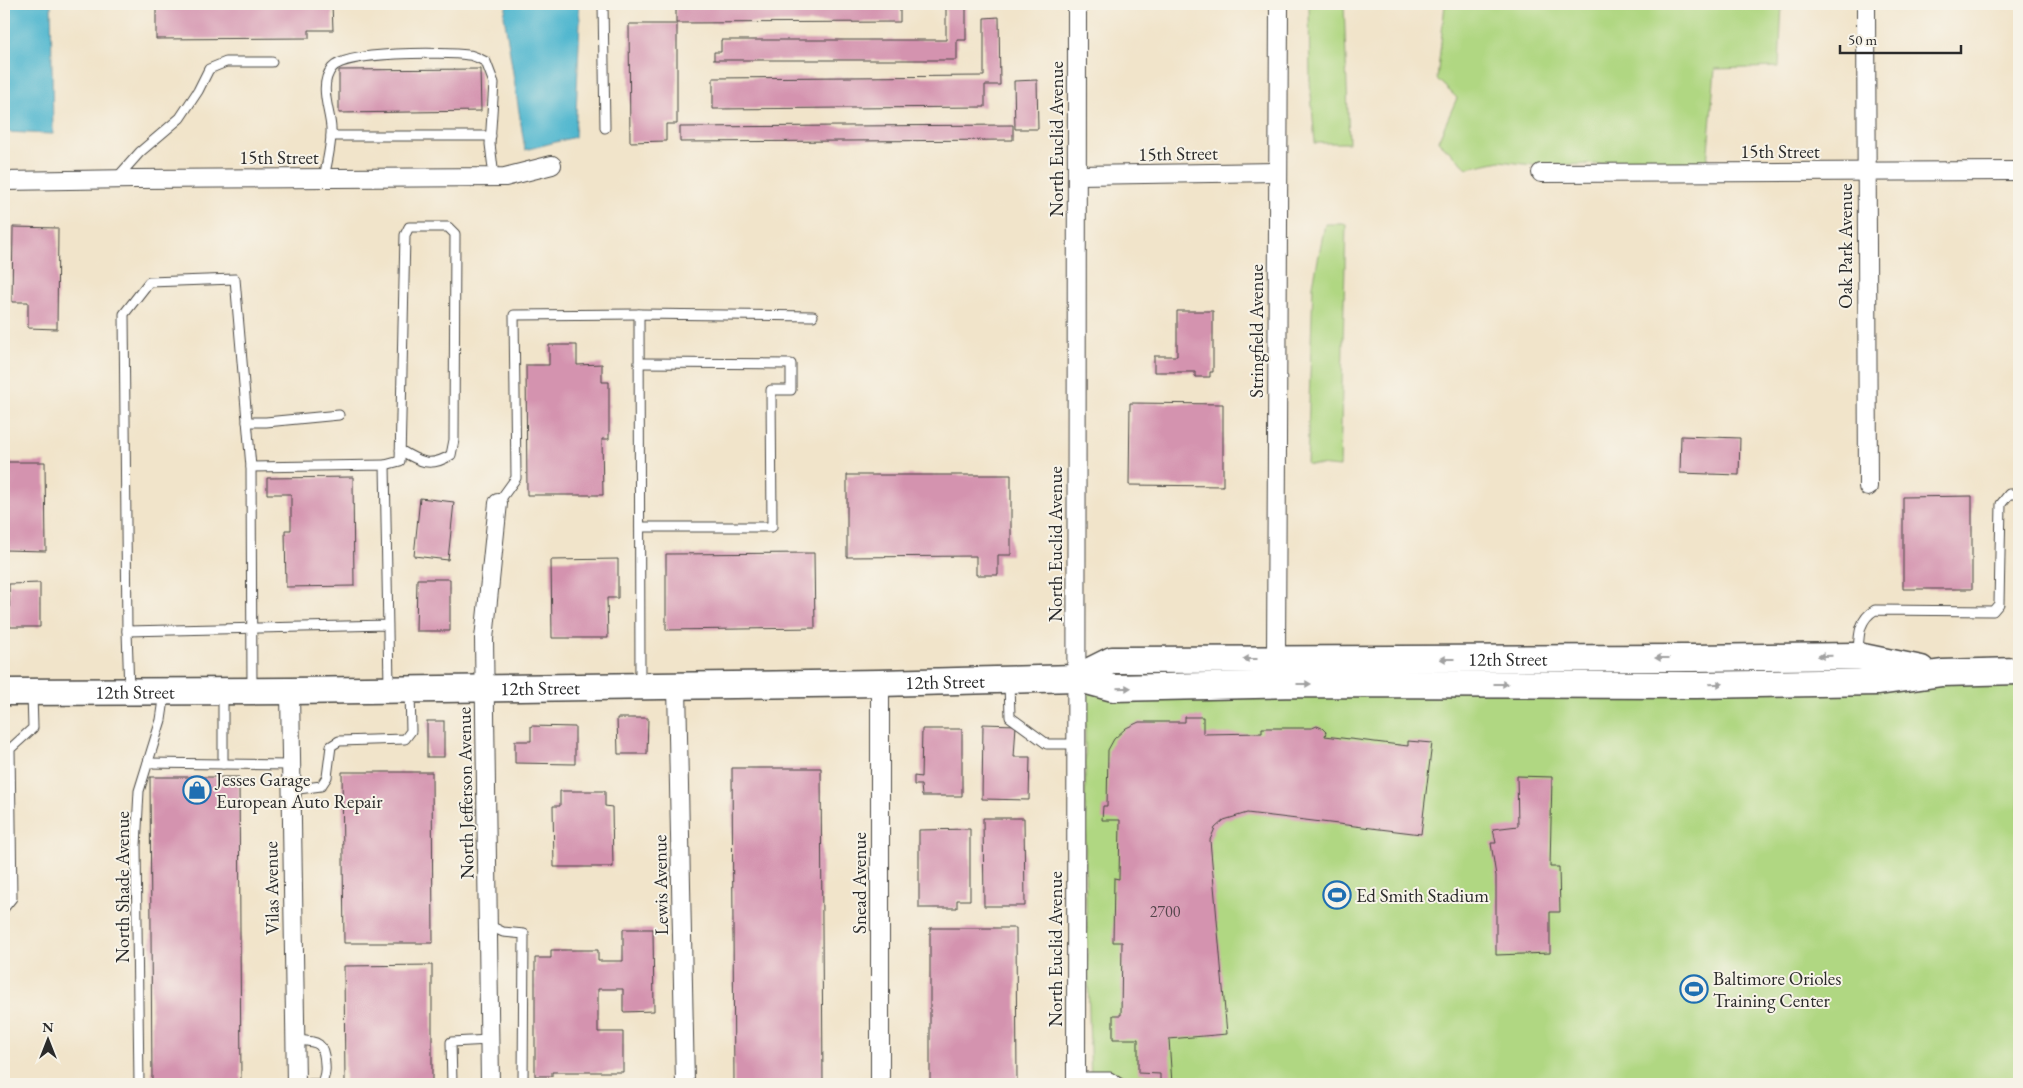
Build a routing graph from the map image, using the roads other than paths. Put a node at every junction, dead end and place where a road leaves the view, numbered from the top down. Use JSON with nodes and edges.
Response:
{"nodes":[{"id":1,"x":604,"y":4,"type":"edge"},
{"id":2,"x":1077,"y":4,"type":"edge"},
{"id":3,"x":1279,"y":4,"type":"edge"},
{"id":4,"x":1866,"y":4,"type":"edge"},
{"id":5,"x":272,"y":62,"type":"dead end"},
{"id":6,"x":605,"y":128,"type":"dead end"},
{"id":7,"x":331,"y":136,"type":"junction"},
{"id":8,"x":491,"y":136,"type":"junction"},
{"id":9,"x":552,"y":166,"type":"dead end"},
{"id":10,"x":2019,"y":171,"type":"edge"},
{"id":11,"x":1278,"y":172,"type":"junction"},
{"id":12,"x":1866,"y":172,"type":"junction"},
{"id":13,"x":1542,"y":173,"type":"dead end"},
{"id":14,"x":1078,"y":175,"type":"junction"},
{"id":15,"x":494,"y":177,"type":"junction"},
{"id":16,"x":324,"y":178,"type":"junction"},
{"id":17,"x":116,"y":180,"type":"junction"},
{"id":18,"x":4,"y":182,"type":"edge"},
{"id":19,"x":639,"y":314,"type":"junction"},
{"id":20,"x":813,"y":316,"type":"dead end"},
{"id":21,"x":639,"y":363,"type":"junction"},
{"id":22,"x":339,"y":416,"type":"dead end"},
{"id":23,"x":247,"y":422,"type":"junction"},
{"id":24,"x":400,"y":450,"type":"junction"},
{"id":25,"x":385,"y":465,"type":"junction"},
{"id":26,"x":251,"y":467,"type":"junction"},
{"id":27,"x":1868,"y":487,"type":"dead end"},
{"id":28,"x":2019,"y":494,"type":"edge"},
{"id":29,"x":498,"y":503,"type":"joint"},
{"id":30,"x":640,"y":527,"type":"junction"},
{"id":31,"x":388,"y":625,"type":"junction"},
{"id":32,"x":252,"y":628,"type":"junction"},
{"id":33,"x":128,"y":631,"type":"junction"},
{"id":34,"x":1276,"y":659,"type":"junction"},
{"id":35,"x":1859,"y":669,"type":"junction"},
{"id":36,"x":2019,"y":671,"type":"edge"},
{"id":37,"x":1076,"y":678,"type":"junction"},
{"id":38,"x":1009,"y":679,"type":"junction"},
{"id":39,"x":880,"y":683,"type":"junction"},
{"id":40,"x":640,"y":686,"type":"junction"},
{"id":41,"x":677,"y":686,"type":"junction"},
{"id":42,"x":485,"y":689,"type":"junction"},
{"id":43,"x":400,"y":690,"type":"junction"},
{"id":44,"x":222,"y":691,"type":"junction"},
{"id":45,"x":290,"y":691,"type":"junction"},
{"id":46,"x":4,"y":692,"type":"edge"},
{"id":47,"x":32,"y":692,"type":"junction"},
{"id":48,"x":129,"y":692,"type":"junction"},
{"id":49,"x":252,"y":692,"type":"junction"},
{"id":50,"x":165,"y":693,"type":"junction"},
{"id":51,"x":1076,"y":744,"type":"junction"},
{"id":52,"x":7,"y":749,"type":"edge"},
{"id":53,"x":148,"y":763,"type":"junction"},
{"id":54,"x":223,"y":764,"type":"junction"},
{"id":55,"x":290,"y":764,"type":"junction"},
{"id":56,"x":291,"y":790,"type":"junction"},
{"id":57,"x":4,"y":908,"type":"edge"},
{"id":58,"x":488,"y":925,"type":"junction"},
{"id":59,"x":295,"y":1040,"type":"junction"},
{"id":60,"x":490,"y":1040,"type":"junction"},
{"id":61,"x":1076,"y":1081,"type":"edge"},
{"id":62,"x":139,"y":1084,"type":"edge"},
{"id":63,"x":296,"y":1084,"type":"edge"},
{"id":64,"x":309,"y":1084,"type":"edge"},
{"id":65,"x":321,"y":1084,"type":"edge"},
{"id":66,"x":452,"y":1084,"type":"edge"},
{"id":67,"x":490,"y":1084,"type":"edge"},
{"id":68,"x":523,"y":1084,"type":"edge"},
{"id":69,"x":685,"y":1084,"type":"edge"},
{"id":70,"x":880,"y":1084,"type":"edge"},
{"id":71,"x":1121,"y":1084,"type":"edge"}],
"edges":[{"from":1,"to":6,"type":"lane"},
{"from":2,"to":14,"type":"street","name":"North Euclid Avenue"},
{"from":3,"to":11,"type":"street","name":"Stringfield Avenue"},
{"from":4,"to":12,"type":"street","name":"Oak Park Avenue"},
{"from":5,"to":17,"type":"lane"},
{"from":7,"to":8,"type":"lane"},
{"from":7,"to":8,"type":"lane"},
{"from":7,"to":16,"type":"lane"},
{"from":8,"to":15,"type":"lane"},
{"from":9,"to":15,"type":"street","name":"15th Street"},
{"from":10,"to":12,"type":"street","name":"15th Street"},
{"from":11,"to":14,"type":"street","name":"15th Street"},
{"from":11,"to":34,"type":"street","name":"Stringfield Avenue"},
{"from":12,"to":13,"type":"street","name":"15th Street"},
{"from":12,"to":27,"type":"street","name":"Oak Park Avenue"},
{"from":14,"to":37,"type":"street","name":"North Euclid Avenue"},
{"from":15,"to":16,"type":"street","name":"15th Street"},
{"from":16,"to":17,"type":"street","name":"15th Street"},
{"from":17,"to":18,"type":"street","name":"15th Street"},
{"from":19,"to":20,"type":"lane"},
{"from":19,"to":21,"type":"lane"},
{"from":19,"to":29,"type":"lane"},
{"from":21,"to":30,"type":"lane"},
{"from":21,"to":30,"type":"lane"},
{"from":22,"to":23,"type":"lane"},
{"from":23,"to":26,"type":"lane"},
{"from":23,"to":33,"type":"lane"},
{"from":24,"to":24,"type":"lane"},
{"from":24,"to":25,"type":"lane"},
{"from":25,"to":26,"type":"lane"},
{"from":25,"to":31,"type":"lane"},
{"from":26,"to":32,"type":"lane"},
{"from":28,"to":35,"type":"lane"},
{"from":29,"to":42,"type":"street","name":"North Jefferson Avenue"},
{"from":30,"to":40,"type":"lane"},
{"from":31,"to":32,"type":"lane"},
{"from":31,"to":43,"type":"lane"},
{"from":32,"to":33,"type":"lane"},
{"from":32,"to":49,"type":"lane"},
{"from":33,"to":48,"type":"lane"},
{"from":35,"to":34,"type":"street","name":"12th Street","one_way":true},
{"from":34,"to":37,"type":"street","name":"12th Street","one_way":true},
{"from":35,"to":36,"type":"street","name":"12th Street"},
{"from":37,"to":35,"type":"street","name":"12th Street","one_way":true},
{"from":37,"to":38,"type":"street","name":"12th Street"},
{"from":37,"to":51,"type":"street","name":"North Euclid Avenue"},
{"from":38,"to":39,"type":"street","name":"12th Street"},
{"from":38,"to":51,"type":"lane"},
{"from":39,"to":41,"type":"street","name":"12th Street"},
{"from":39,"to":70,"type":"street","name":"Snead Avenue"},
{"from":40,"to":41,"type":"street","name":"12th Street"},
{"from":40,"to":42,"type":"street","name":"12th Street"},
{"from":41,"to":69,"type":"street","name":"Lewis Avenue"},
{"from":42,"to":43,"type":"street","name":"12th Street"},
{"from":42,"to":58,"type":"street","name":"North Jefferson Avenue"},
{"from":43,"to":45,"type":"street","name":"12th Street"},
{"from":43,"to":56,"type":"lane"},
{"from":44,"to":49,"type":"street","name":"12th Street"},
{"from":44,"to":50,"type":"street","name":"12th Street"},
{"from":44,"to":54,"type":"lane"},
{"from":45,"to":49,"type":"street","name":"12th Street"},
{"from":45,"to":55,"type":"street","name":"Vilas Avenue"},
{"from":46,"to":47,"type":"street","name":"12th Street"},
{"from":47,"to":48,"type":"street","name":"12th Street"},
{"from":47,"to":52,"type":"lane"},
{"from":48,"to":50,"type":"street","name":"12th Street"},
{"from":50,"to":53,"type":"lane","name":"North Shade Avenue"},
{"from":51,"to":61,"type":"street","name":"North Euclid Avenue"},
{"from":52,"to":57,"type":"lane"},
{"from":53,"to":54,"type":"lane"},
{"from":53,"to":62,"type":"lane","name":"North Shade Avenue"},
{"from":54,"to":55,"type":"lane"},
{"from":55,"to":56,"type":"street","name":"Vilas Avenue"},
{"from":56,"to":59,"type":"street","name":"Vilas Avenue"},
{"from":58,"to":60,"type":"street","name":"North Jefferson Avenue"},
{"from":58,"to":68,"type":"lane"},
{"from":59,"to":63,"type":"street","name":"Vilas Avenue"},
{"from":59,"to":65,"type":"lane"},
{"from":60,"to":66,"type":"lane"},
{"from":60,"to":67,"type":"street","name":"North Jefferson Avenue"},
{"from":61,"to":71,"type":"lane"},
{"from":64,"to":65,"type":"lane"}]}
